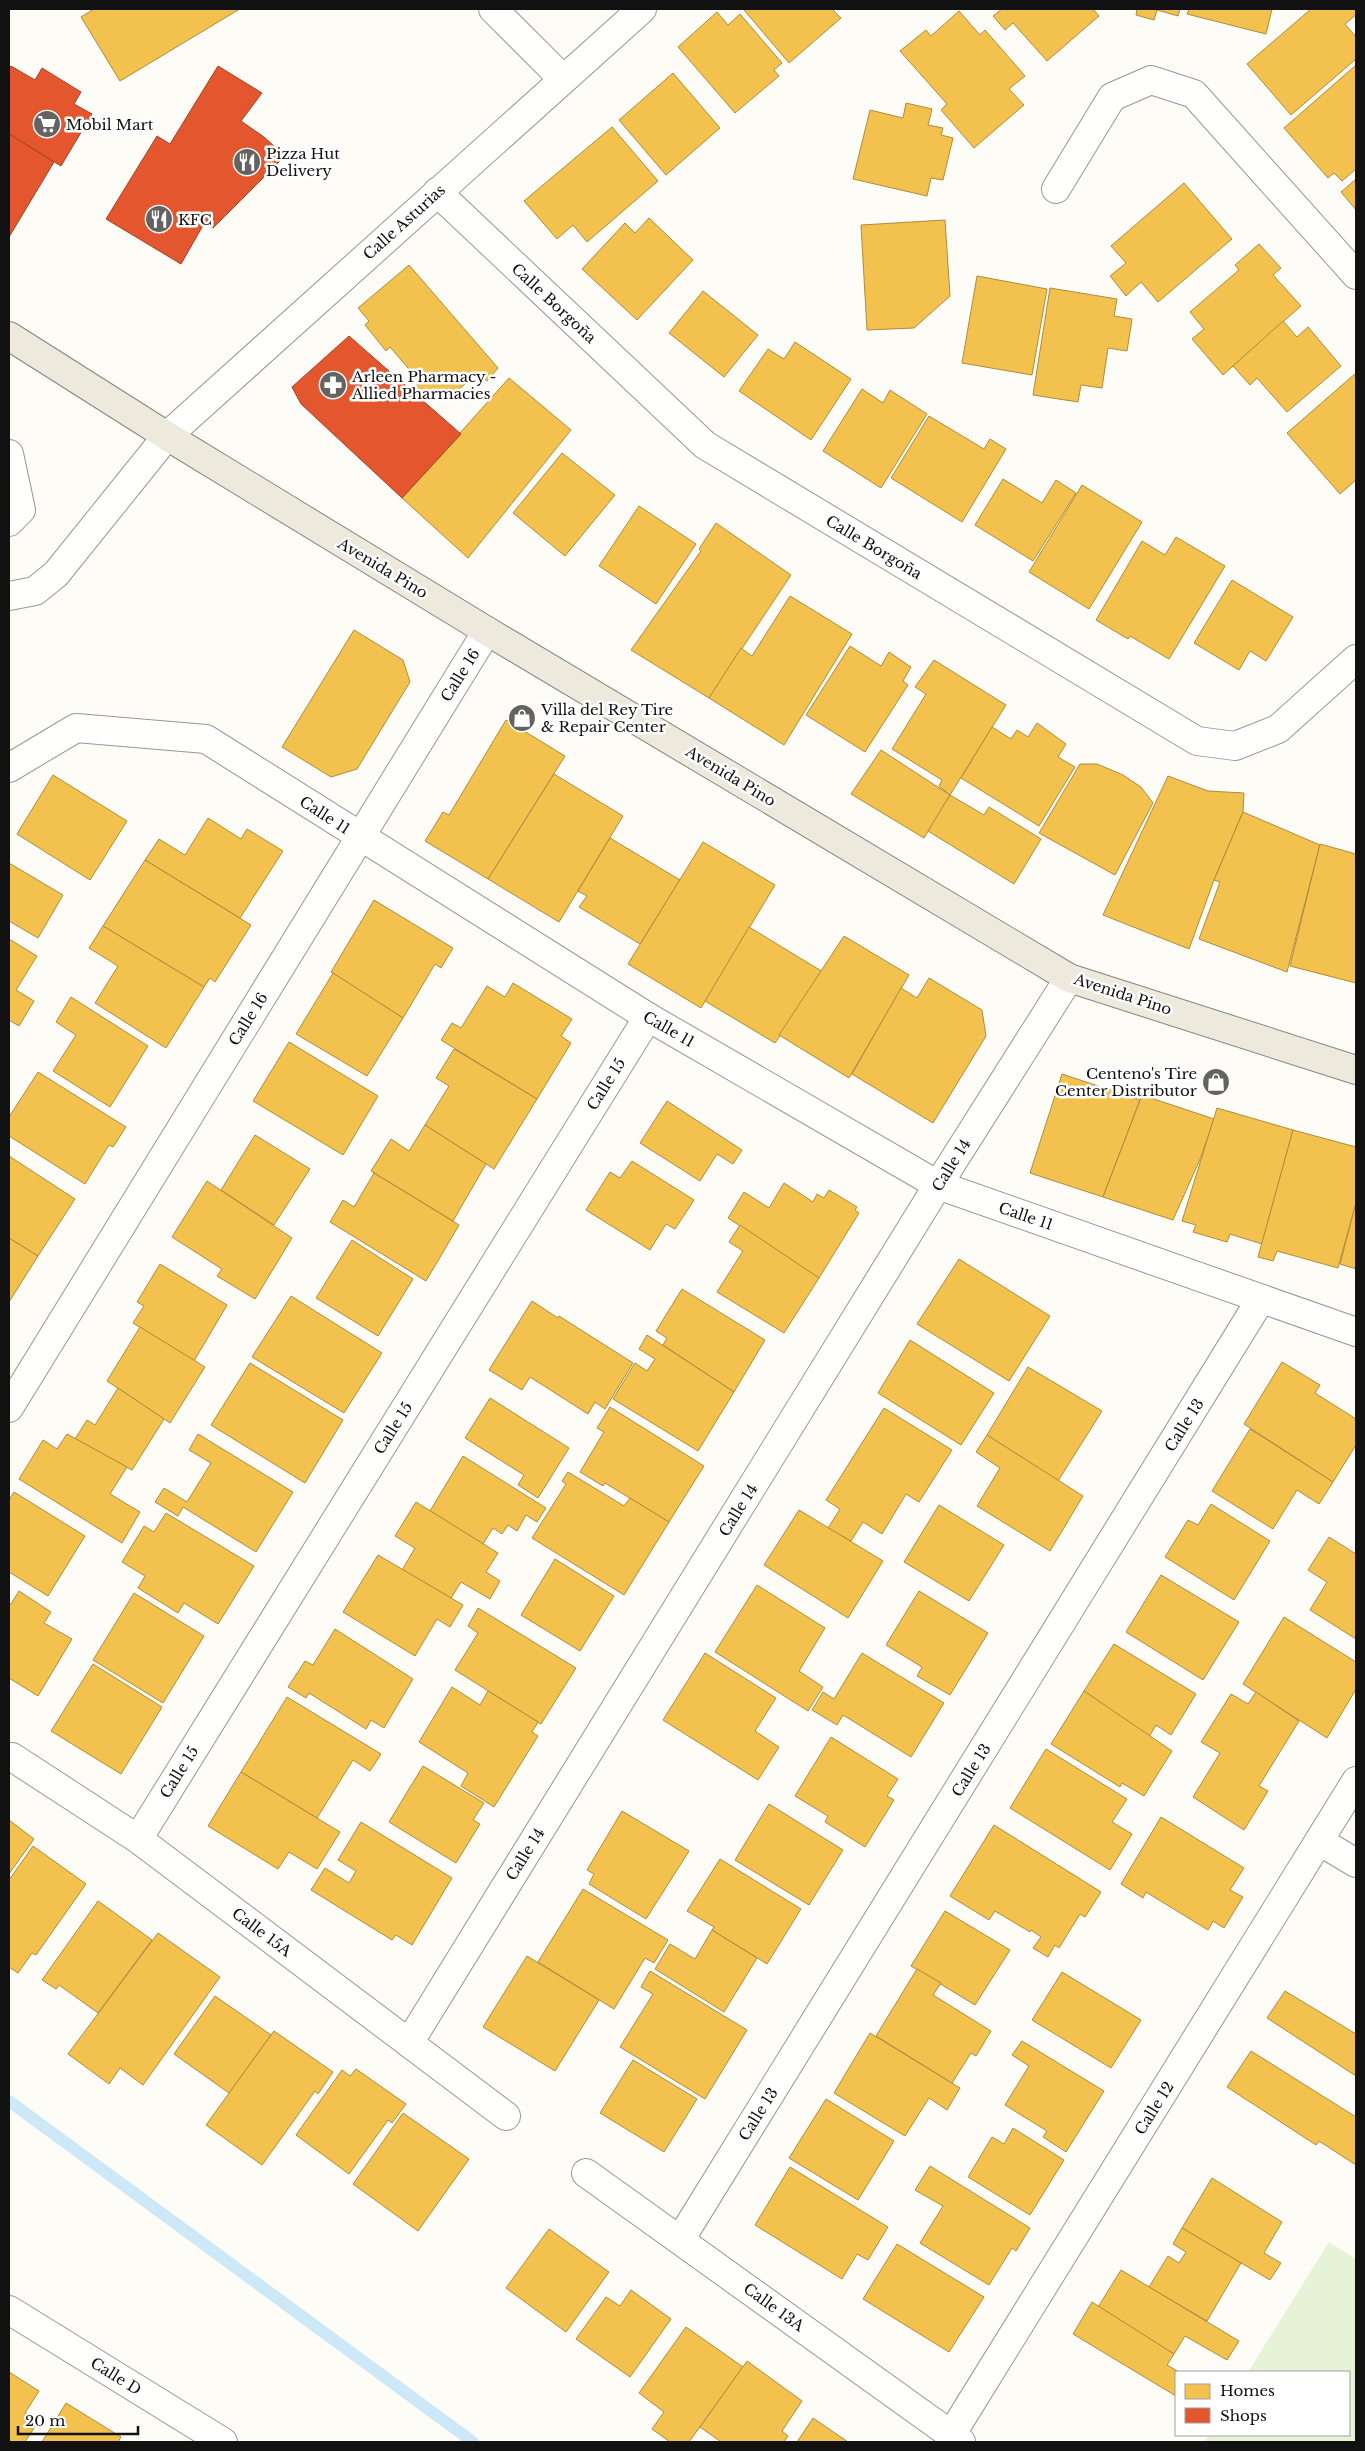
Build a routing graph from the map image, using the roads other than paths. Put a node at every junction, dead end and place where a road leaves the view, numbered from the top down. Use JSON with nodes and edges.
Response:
{"nodes":[{"id":1,"x":493,"y":9,"type":"edge"},
{"id":2,"x":642,"y":9,"type":"edge"},
{"id":3,"x":563,"y":79,"type":"junction"},
{"id":4,"x":1056,"y":189,"type":"dead end"},
{"id":5,"x":437,"y":192,"type":"junction"},
{"id":6,"x":1356,"y":275,"type":"edge"},
{"id":7,"x":9,"y":336,"type":"edge"},
{"id":8,"x":167,"y":436,"type":"junction"},
{"id":9,"x":9,"y":454,"type":"edge"},
{"id":10,"x":9,"y":522,"type":"edge"},
{"id":11,"x":9,"y":596,"type":"edge"},
{"id":12,"x":487,"y":631,"type":"junction"},
{"id":13,"x":1356,"y":659,"type":"edge"},
{"id":14,"x":9,"y":768,"type":"edge"},
{"id":15,"x":360,"y":837,"type":"junction"},
{"id":16,"x":1069,"y":978,"type":"junction"},
{"id":17,"x":648,"y":1017,"type":"junction"},
{"id":18,"x":1356,"y":1070,"type":"edge"},
{"id":19,"x":938,"y":1185,"type":"junction"},
{"id":20,"x":1261,"y":1299,"type":"junction"},
{"id":21,"x":1356,"y":1332,"type":"edge"},
{"id":22,"x":9,"y":1408,"type":"edge"},
{"id":23,"x":12,"y":1757,"type":"dead end"},
{"id":24,"x":1356,"y":1781,"type":"edge"},
{"id":25,"x":138,"y":1839,"type":"junction"},
{"id":26,"x":1319,"y":1841,"type":"junction"},
{"id":27,"x":1356,"y":1863,"type":"edge"},
{"id":28,"x":409,"y":2043,"type":"junction"},
{"id":29,"x":506,"y":2116,"type":"dead end"},
{"id":30,"x":586,"y":2173,"type":"dead end"},
{"id":31,"x":680,"y":2240,"type":"junction"},
{"id":32,"x":9,"y":2310,"type":"edge"},
{"id":33,"x":956,"y":2438,"type":"edge"},
{"id":34,"x":223,"y":2442,"type":"edge"}],
"edges":[{"from":1,"to":3,"type":"street"},
{"from":2,"to":3,"type":"street","name":"Calle Asturias"},
{"from":3,"to":5,"type":"street","name":"Calle Asturias"},
{"from":4,"to":6,"type":"street"},
{"from":5,"to":8,"type":"street","name":"Calle Asturias"},
{"from":5,"to":13,"type":"street","name":"Calle Borgoña"},
{"from":7,"to":8,"type":"main road","name":"Avenida Pino"},
{"from":8,"to":11,"type":"street","name":"Calle Asturias"},
{"from":8,"to":12,"type":"main road","name":"Avenida Pino"},
{"from":9,"to":10,"type":"street"},
{"from":12,"to":15,"type":"street","name":"Calle 16"},
{"from":12,"to":16,"type":"main road","name":"Avenida Pino"},
{"from":14,"to":15,"type":"street","name":"Calle 11"},
{"from":15,"to":17,"type":"street","name":"Calle 11"},
{"from":15,"to":22,"type":"street","name":"Calle 16"},
{"from":16,"to":18,"type":"main road","name":"Avenida Pino"},
{"from":16,"to":19,"type":"street","name":"Calle 14"},
{"from":17,"to":19,"type":"street","name":"Calle 11"},
{"from":17,"to":25,"type":"street","name":"Calle 15"},
{"from":19,"to":20,"type":"street","name":"Calle 11"},
{"from":19,"to":28,"type":"street","name":"Calle 14"},
{"from":20,"to":21,"type":"street","name":"Calle 11"},
{"from":20,"to":31,"type":"street","name":"Calle 13"},
{"from":23,"to":25,"type":"street","name":"Calle 15A"},
{"from":24,"to":26,"type":"street","name":"Calle 12"},
{"from":25,"to":28,"type":"street","name":"Calle 15A"},
{"from":26,"to":27,"type":"street"},
{"from":26,"to":33,"type":"street","name":"Calle 12"},
{"from":28,"to":29,"type":"street","name":"Calle 15A"},
{"from":30,"to":31,"type":"street","name":"Calle 13A"},
{"from":31,"to":33,"type":"street","name":"Calle 13A"},
{"from":32,"to":34,"type":"street","name":"Calle D"}]}
